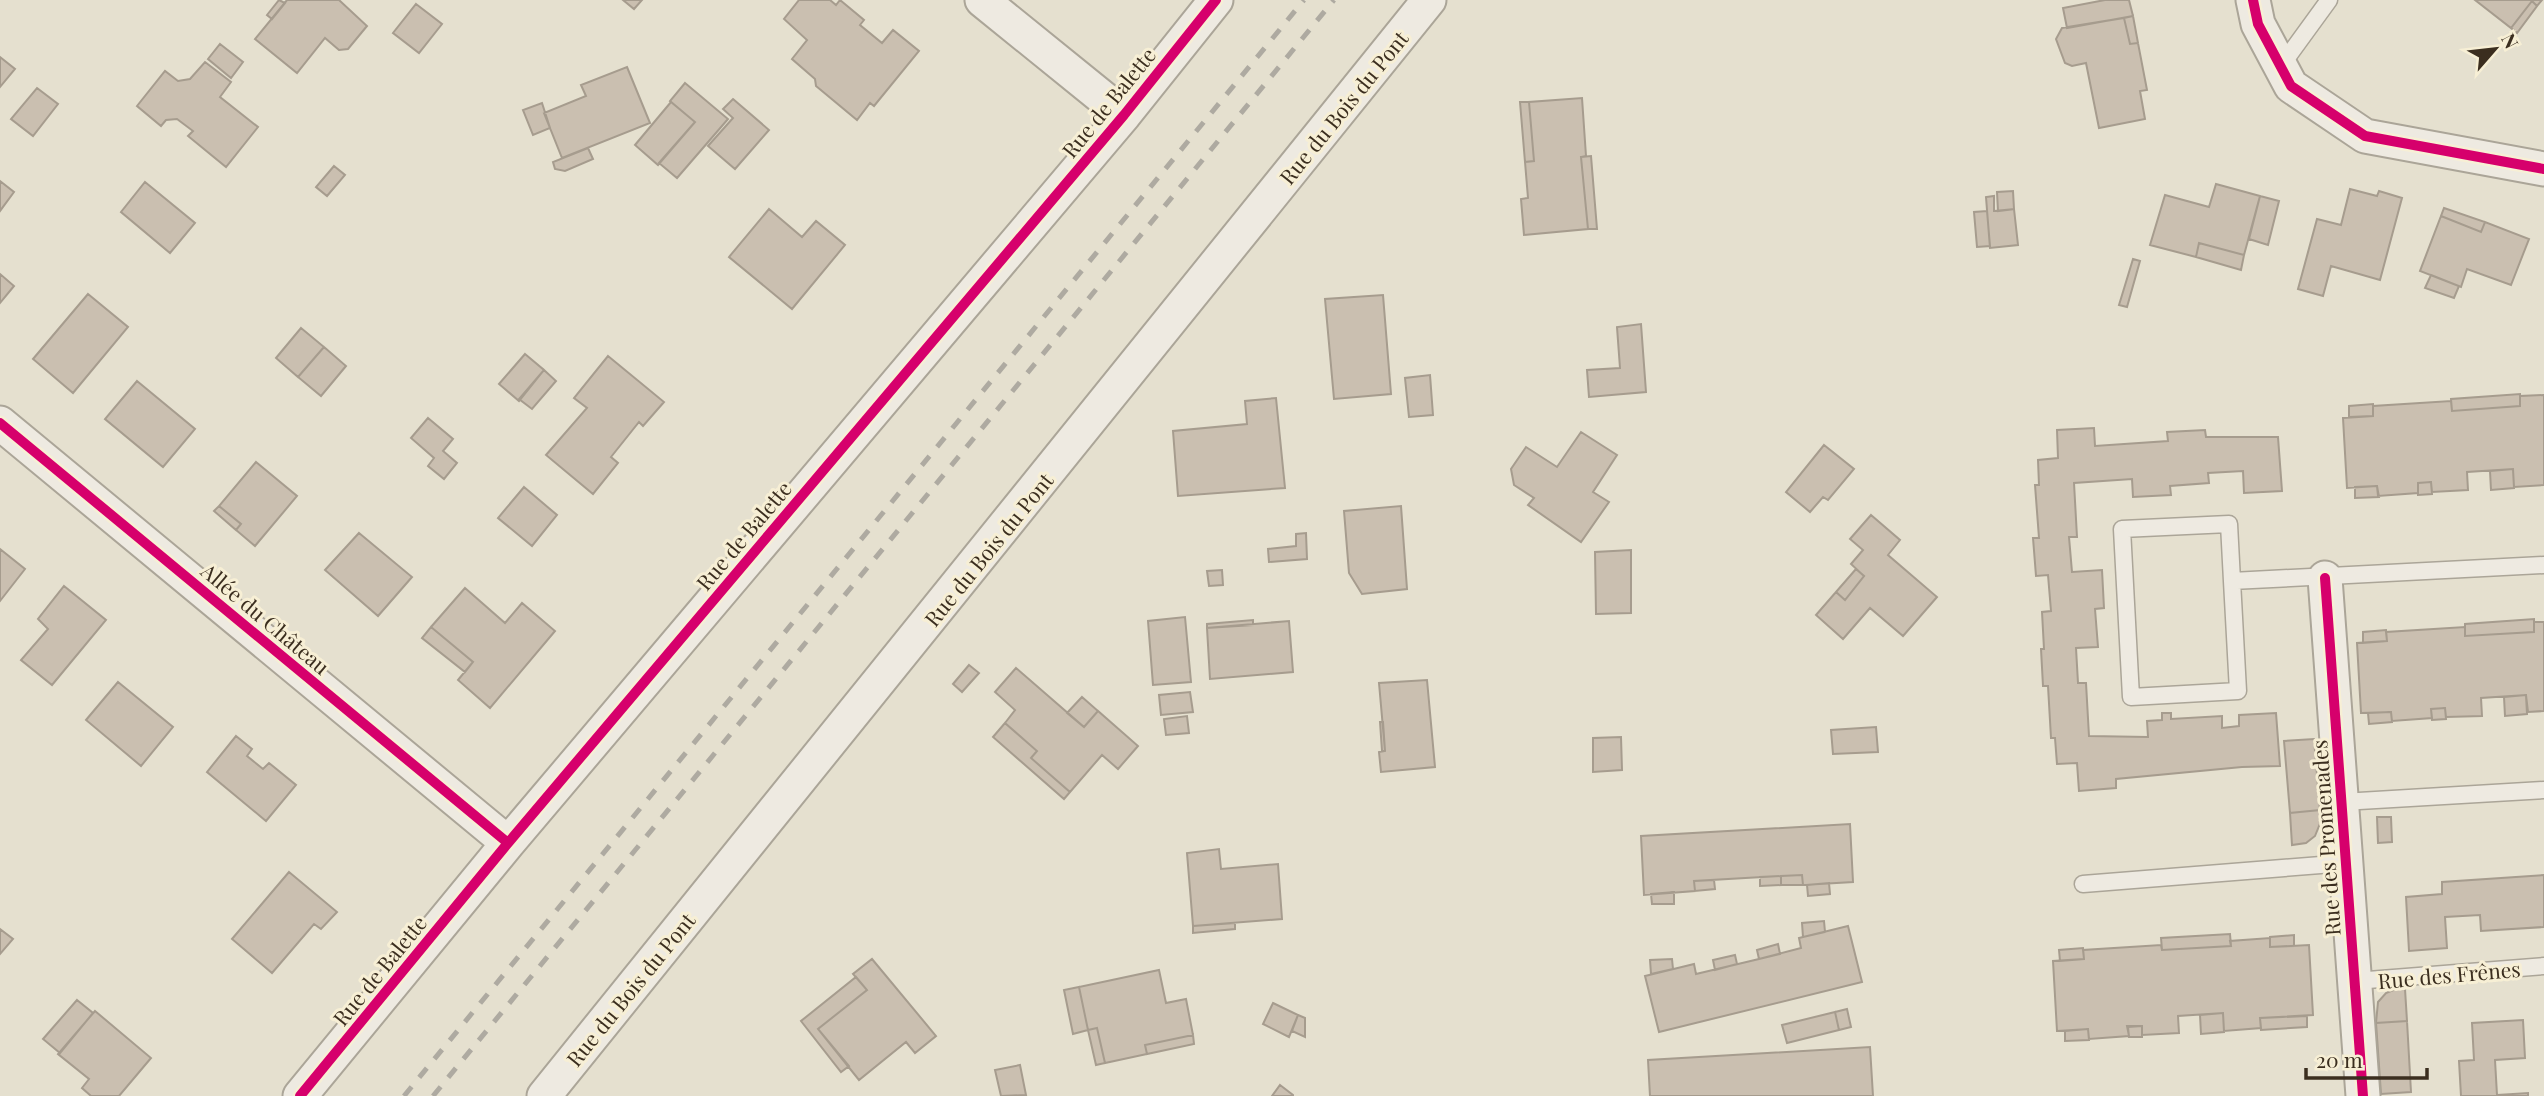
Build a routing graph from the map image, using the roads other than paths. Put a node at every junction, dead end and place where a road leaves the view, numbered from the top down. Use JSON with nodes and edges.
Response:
{"nodes":[{"id":1,"x":982,"y":0,"type":"edge"},
{"id":2,"x":1216,"y":0,"type":"edge"},
{"id":3,"x":1429,"y":0,"type":"edge"},
{"id":4,"x":2253,"y":0,"type":"edge"},
{"id":5,"x":2329,"y":0,"type":"edge"},
{"id":6,"x":2281,"y":66,"type":"junction"},
{"id":7,"x":1124,"y":116,"type":"junction"},
{"id":8,"x":2544,"y":169,"type":"edge"},
{"id":9,"x":0,"y":423,"type":"edge"},
{"id":10,"x":2544,"y":565,"type":"edge"},
{"id":11,"x":2325,"y":578,"type":"junction"},
{"id":12,"x":2232,"y":581,"type":"junction"},
{"id":13,"x":2544,"y":790,"type":"edge"},
{"id":14,"x":2342,"y":802,"type":"junction"},
{"id":15,"x":508,"y":843,"type":"junction"},
{"id":16,"x":2346,"y":863,"type":"junction"},
{"id":17,"x":2083,"y":884,"type":"dead end"},
{"id":18,"x":2544,"y":966,"type":"edge"},
{"id":19,"x":2355,"y":981,"type":"junction"},
{"id":20,"x":300,"y":1096,"type":"edge"},
{"id":21,"x":544,"y":1096,"type":"edge"},
{"id":22,"x":2363,"y":1096,"type":"edge"}],
"edges":[{"from":1,"to":7,"type":"street"},
{"from":2,"to":7,"type":"street","name":"Rue de Balette"},
{"from":3,"to":21,"type":"street","name":"Rue du Bois du Pont"},
{"from":4,"to":6,"type":"street"},
{"from":5,"to":6,"type":"lane"},
{"from":6,"to":8,"type":"street"},
{"from":7,"to":15,"type":"street","name":"Rue de Balette"},
{"from":9,"to":15,"type":"street","name":"Allée du Château"},
{"from":10,"to":11,"type":"lane"},
{"from":11,"to":12,"type":"lane"},
{"from":11,"to":14,"type":"street","name":"Rue des Promenades"},
{"from":12,"to":12,"type":"lane"},
{"from":13,"to":14,"type":"lane"},
{"from":14,"to":16,"type":"street","name":"Rue des Promenades"},
{"from":15,"to":20,"type":"street","name":"Rue de Balette"},
{"from":16,"to":17,"type":"lane"},
{"from":16,"to":19,"type":"street","name":"Rue des Promenades"},
{"from":18,"to":19,"type":"lane","name":"Rue des Frênes"},
{"from":19,"to":22,"type":"street","name":"Rue des Promenades"}]}
